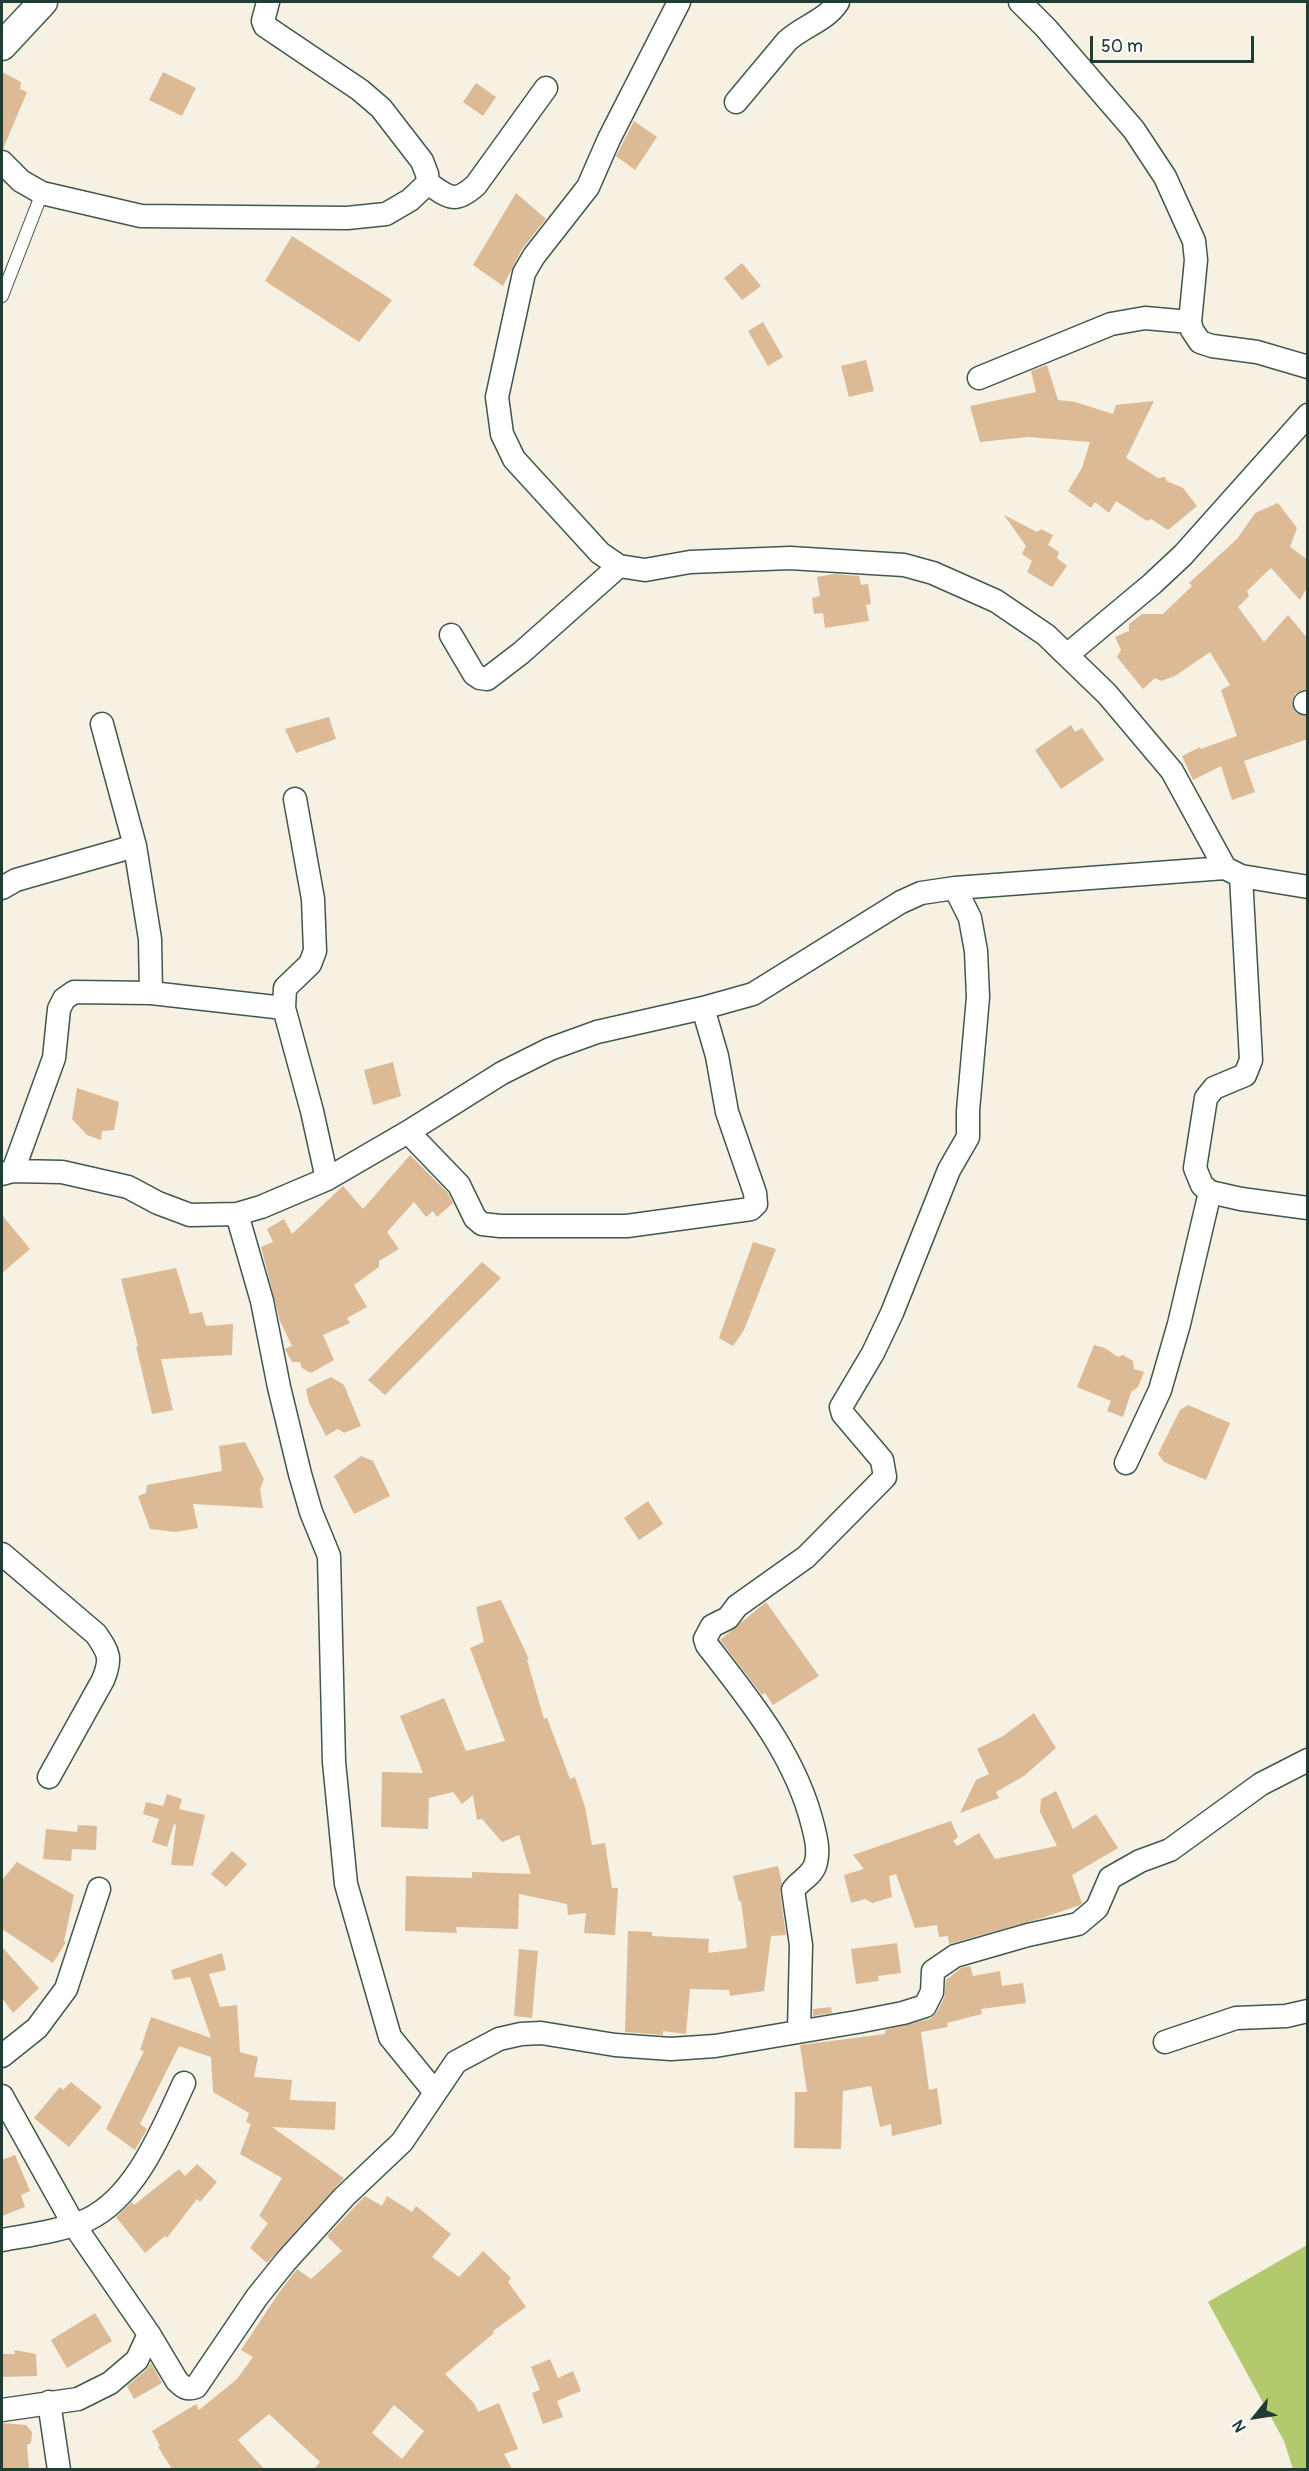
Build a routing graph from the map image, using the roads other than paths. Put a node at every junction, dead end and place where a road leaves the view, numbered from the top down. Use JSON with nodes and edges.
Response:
{"nodes":[{"id":1,"x":43,"y":2,"type":"edge"},
{"id":2,"x":268,"y":2,"type":"edge"},
{"id":3,"x":679,"y":2,"type":"edge"},
{"id":4,"x":838,"y":2,"type":"edge"},
{"id":5,"x":1020,"y":2,"type":"edge"},
{"id":6,"x":2,"y":46,"type":"edge"},
{"id":7,"x":546,"y":88,"type":"dead end"},
{"id":8,"x":736,"y":102,"type":"dead end"},
{"id":9,"x":2,"y":162,"type":"edge"},
{"id":10,"x":428,"y":183,"type":"junction"},
{"id":11,"x":42,"y":193,"type":"junction"},
{"id":12,"x":2,"y":296,"type":"edge"},
{"id":13,"x":1190,"y":322,"type":"junction"},
{"id":14,"x":1308,"y":367,"type":"edge"},
{"id":15,"x":979,"y":378,"type":"dead end"},
{"id":16,"x":1308,"y":415,"type":"edge"},
{"id":17,"x":619,"y":566,"type":"junction"},
{"id":18,"x":451,"y":635,"type":"dead end"},
{"id":19,"x":1067,"y":655,"type":"junction"},
{"id":20,"x":102,"y":724,"type":"dead end"},
{"id":21,"x":295,"y":799,"type":"dead end"},
{"id":22,"x":135,"y":846,"type":"junction"},
{"id":23,"x":1233,"y":872,"type":"junction"},
{"id":24,"x":2,"y":888,"type":"edge"},
{"id":25,"x":955,"y":888,"type":"junction"},
{"id":26,"x":1308,"y":888,"type":"edge"},
{"id":27,"x":151,"y":993,"type":"junction"},
{"id":28,"x":284,"y":1008,"type":"junction"},
{"id":29,"x":703,"y":1008,"type":"junction"},
{"id":30,"x":408,"y":1132,"type":"junction"},
{"id":31,"x":7,"y":1173,"type":"edge"},
{"id":32,"x":327,"y":1179,"type":"junction"},
{"id":33,"x":1210,"y":1192,"type":"junction"},
{"id":34,"x":1308,"y":1208,"type":"edge"},
{"id":35,"x":237,"y":1214,"type":"junction"},
{"id":36,"x":1126,"y":1463,"type":"dead end"},
{"id":37,"x":2,"y":1554,"type":"edge"},
{"id":38,"x":1308,"y":1760,"type":"edge"},
{"id":39,"x":49,"y":1777,"type":"dead end"},
{"id":40,"x":99,"y":1889,"type":"dead end"},
{"id":41,"x":1308,"y":2011,"type":"edge"},
{"id":42,"x":799,"y":2031,"type":"junction"},
{"id":43,"x":1165,"y":2042,"type":"dead end"},
{"id":44,"x":2,"y":2056,"type":"edge"},
{"id":45,"x":184,"y":2083,"type":"dead end"},
{"id":46,"x":434,"y":2091,"type":"junction"},
{"id":47,"x":2,"y":2096,"type":"edge"},
{"id":48,"x":74,"y":2225,"type":"junction"},
{"id":49,"x":2,"y":2240,"type":"edge"},
{"id":50,"x":149,"y":2334,"type":"junction"},
{"id":51,"x":49,"y":2402,"type":"junction"},
{"id":52,"x":2,"y":2410,"type":"edge"},
{"id":53,"x":59,"y":2469,"type":"edge"}],
"edges":[{"from":1,"to":6,"type":"street"},
{"from":2,"to":10,"type":"street"},
{"from":3,"to":17,"type":"street"},
{"from":4,"to":8,"type":"street"},
{"from":5,"to":13,"type":"street"},
{"from":7,"to":10,"type":"street"},
{"from":9,"to":11,"type":"street"},
{"from":10,"to":11,"type":"street"},
{"from":11,"to":12,"type":"lane"},
{"from":13,"to":14,"type":"street"},
{"from":13,"to":15,"type":"street"},
{"from":16,"to":19,"type":"street"},
{"from":17,"to":18,"type":"street"},
{"from":17,"to":19,"type":"street"},
{"from":19,"to":23,"type":"street"},
{"from":20,"to":22,"type":"street"},
{"from":21,"to":28,"type":"street"},
{"from":22,"to":24,"type":"street"},
{"from":22,"to":27,"type":"street"},
{"from":23,"to":25,"type":"street"},
{"from":23,"to":26,"type":"street"},
{"from":23,"to":33,"type":"street"},
{"from":25,"to":29,"type":"street"},
{"from":25,"to":42,"type":"street"},
{"from":27,"to":28,"type":"street"},
{"from":27,"to":31,"type":"street"},
{"from":28,"to":32,"type":"street"},
{"from":29,"to":30,"type":"street"},
{"from":29,"to":30,"type":"street"},
{"from":30,"to":32,"type":"street"},
{"from":31,"to":35,"type":"street"},
{"from":32,"to":35,"type":"street"},
{"from":33,"to":34,"type":"street"},
{"from":33,"to":36,"type":"street"},
{"from":35,"to":46,"type":"street"},
{"from":37,"to":39,"type":"street"},
{"from":38,"to":42,"type":"street"},
{"from":40,"to":44,"type":"street"},
{"from":41,"to":43,"type":"street"},
{"from":42,"to":46,"type":"street"},
{"from":45,"to":48,"type":"street"},
{"from":46,"to":50,"type":"street"},
{"from":47,"to":48,"type":"street"},
{"from":48,"to":49,"type":"street"},
{"from":48,"to":50,"type":"street"},
{"from":50,"to":51,"type":"street"},
{"from":51,"to":52,"type":"street"},
{"from":51,"to":53,"type":"street"}]}
